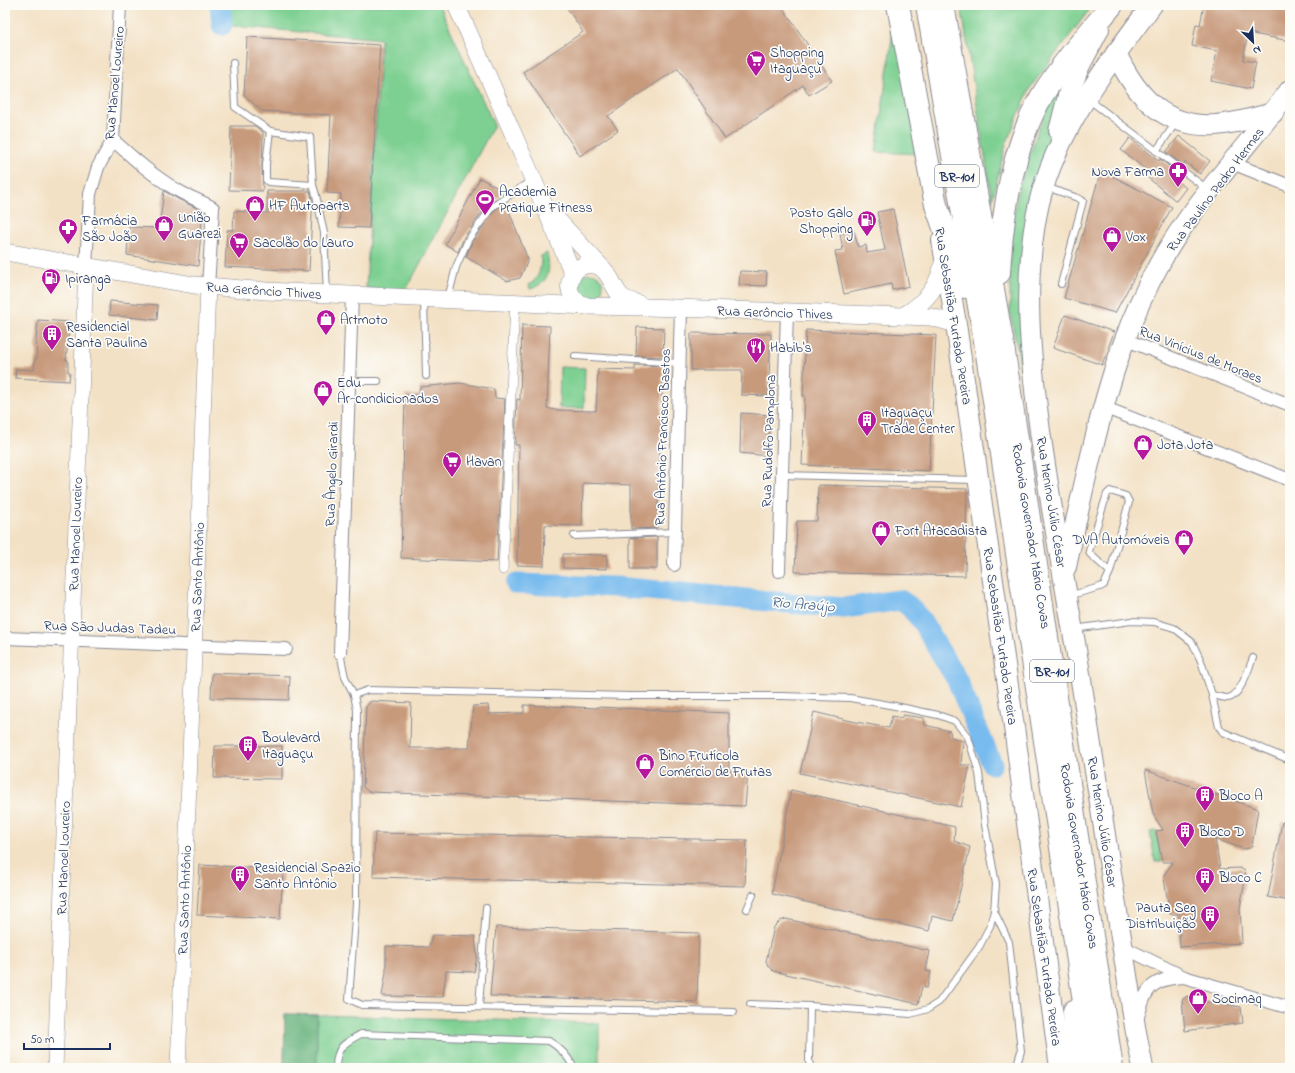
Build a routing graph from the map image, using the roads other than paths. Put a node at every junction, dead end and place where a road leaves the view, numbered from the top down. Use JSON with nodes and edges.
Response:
{"nodes":[{"id":1,"x":120,"y":5,"type":"edge"},
{"id":2,"x":456,"y":5,"type":"edge"},
{"id":3,"x":927,"y":5,"type":"edge"},
{"id":4,"x":943,"y":5,"type":"edge"},
{"id":5,"x":1112,"y":5,"type":"edge"},
{"id":6,"x":1152,"y":5,"type":"edge"},
{"id":7,"x":900,"y":11,"type":"edge"},
{"id":8,"x":1116,"y":53,"type":"junction"},
{"id":9,"x":233,"y":63,"type":"dead end"},
{"id":10,"x":1290,"y":90,"type":"edge"},
{"id":11,"x":1087,"y":98,"type":"junction"},
{"id":12,"x":1272,"y":113,"type":"junction"},
{"id":13,"x":1178,"y":120,"type":"junction"},
{"id":14,"x":1216,"y":125,"type":"junction"},
{"id":15,"x":270,"y":131,"type":"junction"},
{"id":16,"x":113,"y":140,"type":"junction"},
{"id":17,"x":1247,"y":146,"type":"junction"},
{"id":18,"x":1156,"y":151,"type":"junction"},
{"id":19,"x":1232,"y":163,"type":"junction"},
{"id":20,"x":1051,"y":164,"type":"junction"},
{"id":21,"x":534,"y":179,"type":"junction"},
{"id":22,"x":313,"y":185,"type":"junction"},
{"id":23,"x":1044,"y":186,"type":"junction"},
{"id":24,"x":1290,"y":186,"type":"edge"},
{"id":25,"x":1209,"y":192,"type":"junction"},
{"id":26,"x":936,"y":205,"type":"junction"},
{"id":27,"x":546,"y":207,"type":"junction"},
{"id":28,"x":5,"y":252,"type":"edge"},
{"id":29,"x":944,"y":254,"type":"junction"},
{"id":30,"x":86,"y":267,"type":"junction"},
{"id":31,"x":607,"y":275,"type":"junction"},
{"id":32,"x":571,"y":280,"type":"junction"},
{"id":33,"x":1061,"y":284,"type":"dead end"},
{"id":34,"x":208,"y":287,"type":"junction"},
{"id":35,"x":950,"y":288,"type":"junction"},
{"id":36,"x":327,"y":295,"type":"junction"},
{"id":37,"x":352,"y":296,"type":"junction"},
{"id":38,"x":424,"y":299,"type":"junction"},
{"id":39,"x":447,"y":300,"type":"junction"},
{"id":40,"x":520,"y":304,"type":"junction"},
{"id":41,"x":591,"y":306,"type":"junction"},
{"id":42,"x":647,"y":307,"type":"junction"},
{"id":43,"x":681,"y":309,"type":"junction"},
{"id":44,"x":996,"y":310,"type":"junction"},
{"id":45,"x":787,"y":312,"type":"junction"},
{"id":46,"x":903,"y":316,"type":"junction"},
{"id":47,"x":931,"y":317,"type":"junction"},
{"id":48,"x":956,"y":324,"type":"junction"},
{"id":49,"x":1124,"y":339,"type":"junction"},
{"id":50,"x":986,"y":347,"type":"junction"},
{"id":51,"x":575,"y":356,"type":"dead end"},
{"id":52,"x":679,"y":363,"type":"junction"},
{"id":53,"x":426,"y":376,"type":"dead end"},
{"id":54,"x":349,"y":381,"type":"junction"},
{"id":55,"x":378,"y":381,"type":"dead end"},
{"id":56,"x":1290,"y":405,"type":"edge"},
{"id":57,"x":1103,"y":407,"type":"junction"},
{"id":58,"x":782,"y":475,"type":"junction"},
{"id":59,"x":979,"y":480,"type":"junction"},
{"id":60,"x":1290,"y":480,"type":"edge"},
{"id":61,"x":1081,"y":498,"type":"junction"},
{"id":62,"x":1051,"y":508,"type":"junction"},
{"id":63,"x":675,"y":532,"type":"junction"},
{"id":64,"x":574,"y":536,"type":"dead end"},
{"id":65,"x":674,"y":565,"type":"dead end"},
{"id":66,"x":503,"y":570,"type":"dead end"},
{"id":67,"x":779,"y":571,"type":"dead end"},
{"id":68,"x":1110,"y":572,"type":"junction"},
{"id":69,"x":1064,"y":577,"type":"junction"},
{"id":70,"x":1067,"y":596,"type":"junction"},
{"id":71,"x":1073,"y":630,"type":"junction"},
{"id":72,"x":5,"y":638,"type":"edge"},
{"id":73,"x":71,"y":640,"type":"junction"},
{"id":74,"x":194,"y":646,"type":"junction"},
{"id":75,"x":286,"y":649,"type":"dead end"},
{"id":76,"x":340,"y":653,"type":"joint"},
{"id":77,"x":1253,"y":658,"type":"dead end"},
{"id":78,"x":354,"y":695,"type":"junction"},
{"id":79,"x":1212,"y":695,"type":"junction"},
{"id":80,"x":1290,"y":760,"type":"edge"},
{"id":81,"x":753,"y":895,"type":"dead end"},
{"id":82,"x":1070,"y":902,"type":"junction"},
{"id":83,"x":486,"y":908,"type":"dead end"},
{"id":84,"x":747,"y":909,"type":"dead end"},
{"id":85,"x":994,"y":911,"type":"junction"},
{"id":86,"x":1123,"y":947,"type":"junction"},
{"id":87,"x":1184,"y":977,"type":"junction"},
{"id":88,"x":750,"y":1004,"type":"dead end"},
{"id":89,"x":810,"y":1006,"type":"junction"},
{"id":90,"x":479,"y":1007,"type":"junction"},
{"id":91,"x":1290,"y":1008,"type":"edge"},
{"id":92,"x":734,"y":1012,"type":"dead end"},
{"id":93,"x":1135,"y":1027,"type":"junction"},
{"id":94,"x":55,"y":1068,"type":"edge"},
{"id":95,"x":178,"y":1068,"type":"edge"},
{"id":96,"x":336,"y":1068,"type":"edge"},
{"id":97,"x":574,"y":1068,"type":"edge"},
{"id":98,"x":811,"y":1068,"type":"edge"},
{"id":99,"x":1016,"y":1068,"type":"edge"},
{"id":100,"x":1060,"y":1068,"type":"edge"},
{"id":101,"x":1076,"y":1068,"type":"edge"},
{"id":102,"x":1094,"y":1068,"type":"edge"},
{"id":103,"x":1112,"y":1068,"type":"edge"},
{"id":104,"x":1143,"y":1068,"type":"edge"}],
"edges":[{"from":1,"to":16,"type":"street","name":"Rua Manoel Loureiro"},
{"from":2,"to":21,"type":"main road"},
{"from":3,"to":50,"type":"highway","name":"Rodovia Governador Mário Covas","number":"BR-101"},
{"from":4,"to":44,"type":"highway","name":"Rodovia Governador Mário Covas","number":"BR-101"},
{"from":5,"to":20,"type":"main road"},
{"from":5,"to":44,"type":"highway"},
{"from":6,"to":8,"type":"main road","name":"Rua Menino Júlio César"},
{"from":7,"to":26,"type":"highway"},
{"from":8,"to":11,"type":"main road","name":"Rua Menino Júlio César"},
{"from":8,"to":13,"type":"main road"},
{"from":9,"to":15,"type":"lane"},
{"from":10,"to":12,"type":"main road","name":"Rua Paulino Pedro Hermes"},
{"from":11,"to":18,"type":"lane"},
{"from":11,"to":20,"type":"main road","name":"Rua Menino Júlio César"},
{"from":12,"to":14,"type":"main road"},
{"from":12,"to":17,"type":"main road","name":"Rua Paulino Pedro Hermes"},
{"from":13,"to":14,"type":"main road"},
{"from":13,"to":18,"type":"lane"},
{"from":14,"to":17,"type":"main road"},
{"from":15,"to":22,"type":"lane"},
{"from":15,"to":22,"type":"lane"},
{"from":16,"to":30,"type":"street","name":"Rua Manoel Loureiro"},
{"from":16,"to":34,"type":"street","name":"Rua Santo Antônio"},
{"from":17,"to":19,"type":"main road","name":"Rua Paulino Pedro Hermes"},
{"from":18,"to":25,"type":"lane"},
{"from":19,"to":24,"type":"street"},
{"from":19,"to":25,"type":"main road","name":"Rua Paulino Pedro Hermes"},
{"from":20,"to":23,"type":"main road","name":"Rua Menino Júlio César"},
{"from":21,"to":27,"type":"main road"},
{"from":21,"to":39,"type":"lane"},
{"from":22,"to":36,"type":"lane"},
{"from":23,"to":33,"type":"lane"},
{"from":23,"to":62,"type":"main road","name":"Rua Menino Júlio César"},
{"from":25,"to":49,"type":"main road","name":"Rua Paulino Pedro Hermes"},
{"from":26,"to":29,"type":"main road","name":"Rua Sebastião Furtado Pereira"},
{"from":26,"to":50,"type":"highway"},
{"from":27,"to":31,"type":"main road"},
{"from":27,"to":32,"type":"main road"},
{"from":28,"to":30,"type":"main road","name":"Rua Gerôncio Thives"},
{"from":29,"to":35,"type":"main road","name":"Rua Sebastião Furtado Pereira"},
{"from":29,"to":46,"type":"main road"},
{"from":30,"to":34,"type":"main road","name":"Rua Gerôncio Thives"},
{"from":30,"to":73,"type":"street","name":"Rua Manoel Loureiro"},
{"from":31,"to":32,"type":"main road"},
{"from":31,"to":41,"type":"main road"},
{"from":31,"to":42,"type":"main road"},
{"from":32,"to":40,"type":"main road"},
{"from":32,"to":41,"type":"main road"},
{"from":34,"to":36,"type":"main road","name":"Rua Gerôncio Thives"},
{"from":34,"to":74,"type":"street","name":"Rua Santo Antônio"},
{"from":35,"to":47,"type":"main road"},
{"from":35,"to":48,"type":"main road","name":"Rua Sebastião Furtado Pereira"},
{"from":36,"to":37,"type":"main road","name":"Rua Gerôncio Thives"},
{"from":37,"to":38,"type":"main road","name":"Rua Gerôncio Thives"},
{"from":37,"to":54,"type":"street","name":"Rua Ângelo Girardi"},
{"from":38,"to":39,"type":"main road","name":"Rua Gerôncio Thives"},
{"from":38,"to":53,"type":"lane"},
{"from":39,"to":40,"type":"main road","name":"Rua Gerôncio Thives"},
{"from":40,"to":41,"type":"main road","name":"Rua Gerôncio Thives"},
{"from":40,"to":66,"type":"street"},
{"from":41,"to":42,"type":"main road","name":"Rua Gerôncio Thives"},
{"from":42,"to":43,"type":"main road","name":"Rua Gerôncio Thives"},
{"from":43,"to":45,"type":"main road","name":"Rua Gerôncio Thives"},
{"from":43,"to":52,"type":"street","name":"Rua Antônio Francisco Bastos"},
{"from":44,"to":103,"type":"highway","name":"Rodovia Governador Mário Covas","number":"BR-101"},
{"from":45,"to":46,"type":"main road","name":"Rua Gerôncio Thives"},
{"from":45,"to":58,"type":"street","name":"Rua Rudolfo Pamplona"},
{"from":46,"to":47,"type":"main road","name":"Rua Gerôncio Thives"},
{"from":47,"to":48,"type":"main road","name":"Rua Gerôncio Thives"},
{"from":48,"to":59,"type":"main road","name":"Rua Sebastião Furtado Pereira"},
{"from":49,"to":56,"type":"street","name":"Rua Vinícius de Moraes"},
{"from":49,"to":57,"type":"main road","name":"Rua Paulino Pedro Hermes"},
{"from":50,"to":82,"type":"highway","name":"Rodovia Governador Mário Covas","number":"BR-101"},
{"from":51,"to":52,"type":"lane"},
{"from":52,"to":63,"type":"street","name":"Rua Antônio Francisco Bastos"},
{"from":54,"to":55,"type":"lane"},
{"from":54,"to":76,"type":"street","name":"Rua Ângelo Girardi"},
{"from":57,"to":60,"type":"street"},
{"from":57,"to":61,"type":"main road","name":"Rua Paulino Pedro Hermes"},
{"from":58,"to":59,"type":"lane"},
{"from":58,"to":67,"type":"street","name":"Rua Rudolfo Pamplona"},
{"from":59,"to":100,"type":"main road","name":"Rua Sebastião Furtado Pereira"},
{"from":61,"to":62,"type":"main road"},
{"from":61,"to":69,"type":"main road","name":"Rua Paulino Pedro Hermes"},
{"from":62,"to":69,"type":"main road","name":"Rua Menino Júlio César"},
{"from":63,"to":64,"type":"lane"},
{"from":63,"to":65,"type":"street","name":"Rua Antônio Francisco Bastos"},
{"from":68,"to":68,"type":"lane"},
{"from":68,"to":70,"type":"lane"},
{"from":69,"to":70,"type":"main road","name":"Rua Menino Júlio César"},
{"from":70,"to":71,"type":"main road","name":"Rua Menino Júlio César"},
{"from":71,"to":79,"type":"lane"},
{"from":71,"to":86,"type":"main road","name":"Rua Menino Júlio César"},
{"from":72,"to":73,"type":"street","name":"Rua São Judas Tadeu"},
{"from":73,"to":74,"type":"street","name":"Rua São Judas Tadeu"},
{"from":73,"to":94,"type":"street","name":"Rua Manoel Loureiro"},
{"from":74,"to":75,"type":"street","name":"Rua São Judas Tadeu"},
{"from":74,"to":95,"type":"street","name":"Rua Santo Antônio"},
{"from":76,"to":78,"type":"lane"},
{"from":77,"to":79,"type":"lane"},
{"from":78,"to":85,"type":"lane"},
{"from":78,"to":90,"type":"lane"},
{"from":79,"to":80,"type":"lane"},
{"from":81,"to":84,"type":"lane"},
{"from":82,"to":101,"type":"highway"},
{"from":82,"to":102,"type":"highway","name":"Rodovia Governador Mário Covas","number":"BR-101"},
{"from":83,"to":90,"type":"lane"},
{"from":85,"to":89,"type":"lane"},
{"from":85,"to":99,"type":"lane"},
{"from":86,"to":87,"type":"street"},
{"from":86,"to":93,"type":"main road","name":"Rua Menino Júlio César"},
{"from":87,"to":91,"type":"street"},
{"from":87,"to":93,"type":"street"},
{"from":88,"to":89,"type":"lane"},
{"from":89,"to":98,"type":"lane"},
{"from":90,"to":92,"type":"lane"},
{"from":93,"to":104,"type":"main road","name":"Rua Menino Júlio César"},
{"from":96,"to":97,"type":"lane"}]}
